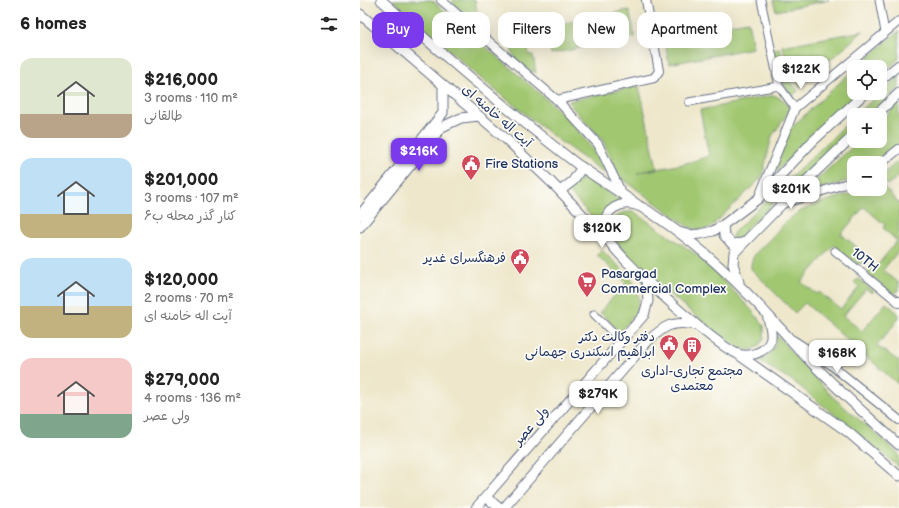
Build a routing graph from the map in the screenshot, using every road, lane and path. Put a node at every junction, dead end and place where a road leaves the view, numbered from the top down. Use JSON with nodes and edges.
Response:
{"nodes":[{"id":1,"x":381,"y":0,"type":"edge"},
{"id":2,"x":442,"y":0,"type":"edge"},
{"id":3,"x":646,"y":0,"type":"edge"},
{"id":4,"x":761,"y":0,"type":"edge"},
{"id":5,"x":878,"y":0,"type":"edge"},
{"id":6,"x":360,"y":14,"type":"edge"},
{"id":7,"x":899,"y":21,"type":"edge"},
{"id":8,"x":885,"y":32,"type":"junction"},
{"id":9,"x":899,"y":65,"type":"edge"},
{"id":10,"x":887,"y":74,"type":"edge"},
{"id":11,"x":443,"y":86,"type":"junction"},
{"id":12,"x":779,"y":86,"type":"junction"},
{"id":13,"x":899,"y":93,"type":"edge"},
{"id":14,"x":557,"y":100,"type":"junction"},
{"id":15,"x":857,"y":100,"type":"edge"},
{"id":16,"x":689,"y":102,"type":"dead end"},
{"id":17,"x":795,"y":108,"type":"junction"},
{"id":18,"x":883,"y":108,"type":"edge"},
{"id":19,"x":478,"y":116,"type":"junction"},
{"id":20,"x":847,"y":143,"type":"edge"},
{"id":21,"x":899,"y":148,"type":"edge"},
{"id":22,"x":887,"y":158,"type":"edge"},
{"id":23,"x":582,"y":167,"type":"junction"},
{"id":24,"x":847,"y":183,"type":"edge"},
{"id":25,"x":560,"y":191,"type":"junction"},
{"id":26,"x":622,"y":194,"type":"junction"},
{"id":27,"x":759,"y":198,"type":"junction"},
{"id":28,"x":781,"y":205,"type":"junction"},
{"id":29,"x":642,"y":208,"type":"junction"},
{"id":30,"x":360,"y":215,"type":"edge"},
{"id":31,"x":723,"y":225,"type":"junction"},
{"id":32,"x":360,"y":227,"type":"edge"},
{"id":33,"x":676,"y":231,"type":"junction"},
{"id":34,"x":610,"y":243,"type":"junction"},
{"id":35,"x":742,"y":243,"type":"junction"},
{"id":36,"x":835,"y":251,"type":"dead end"},
{"id":37,"x":646,"y":279,"type":"junction"},
{"id":38,"x":744,"y":290,"type":"junction"},
{"id":39,"x":899,"y":302,"type":"edge"},
{"id":40,"x":594,"y":314,"type":"dead end"},
{"id":41,"x":767,"y":314,"type":"junction"},
{"id":42,"x":697,"y":325,"type":"junction"},
{"id":43,"x":788,"y":337,"type":"junction"},
{"id":44,"x":622,"y":342,"type":"junction"},
{"id":45,"x":737,"y":353,"type":"junction"},
{"id":46,"x":899,"y":420,"type":"edge"},
{"id":47,"x":899,"y":445,"type":"edge"},
{"id":48,"x":899,"y":476,"type":"edge"},
{"id":49,"x":486,"y":497,"type":"junction"},
{"id":50,"x":476,"y":508,"type":"edge"},
{"id":51,"x":499,"y":508,"type":"edge"},
{"id":52,"x":504,"y":508,"type":"edge"}],
"edges":[{"from":1,"to":23,"type":"main road","name":"آیت اله خامنه ای"},
{"from":2,"to":14,"type":"street"},
{"from":3,"to":14,"type":"street"},
{"from":4,"to":12,"type":"street"},
{"from":5,"to":8,"type":"street"},
{"from":6,"to":11,"type":"main road","name":"آیت اله خامنه ای"},
{"from":7,"to":8,"type":"street"},
{"from":8,"to":17,"type":"street"},
{"from":9,"to":10,"type":"main road"},
{"from":11,"to":19,"type":"main road","name":"آیت اله خامنه ای"},
{"from":11,"to":30,"type":"main road"},
{"from":12,"to":16,"type":"street"},
{"from":12,"to":17,"type":"street"},
{"from":13,"to":18,"type":"main road"},
{"from":14,"to":26,"type":"street"},
{"from":15,"to":27,"type":"main road"},
{"from":17,"to":27,"type":"street"},
{"from":19,"to":25,"type":"main road","name":"آیت اله خامنه ای"},
{"from":19,"to":32,"type":"main road"},
{"from":20,"to":28,"type":"main road"},
{"from":21,"to":22,"type":"street"},
{"from":23,"to":25,"type":"main road"},
{"from":23,"to":26,"type":"main road","name":"آیت اله خامنه ای"},
{"from":24,"to":28,"type":"street"},
{"from":25,"to":34,"type":"main road","name":"آیت اله خامنه ای"},
{"from":26,"to":29,"type":"main road","name":"آیت اله خامنه ای"},
{"from":27,"to":31,"type":"main road"},
{"from":28,"to":35,"type":"main road"},
{"from":29,"to":33,"type":"main road","name":"آیت اله خامنه ای"},
{"from":29,"to":34,"type":"main road"},
{"from":31,"to":33,"type":"main road"},
{"from":31,"to":35,"type":"main road"},
{"from":33,"to":38,"type":"main road","name":"آیت اله خامنه ای"},
{"from":34,"to":37,"type":"main road","name":"آیت اله خامنه ای"},
{"from":35,"to":38,"type":"main road"},
{"from":36,"to":39,"type":"street","name":"10TH"},
{"from":37,"to":42,"type":"main road","name":"آیت اله خامنه ای"},
{"from":37,"to":44,"type":"main road","name":"ولی عصر"},
{"from":38,"to":41,"type":"main road"},
{"from":40,"to":44,"type":"street"},
{"from":41,"to":43,"type":"main road"},
{"from":41,"to":45,"type":"main road"},
{"from":42,"to":45,"type":"main road","name":"آیت اله خامنه ای"},
{"from":42,"to":52,"type":"main road"},
{"from":43,"to":46,"type":"street"},
{"from":43,"to":47,"type":"main road"},
{"from":44,"to":49,"type":"main road","name":"ولی عصر"},
{"from":45,"to":48,"type":"main road"},
{"from":49,"to":50,"type":"main road","name":"ولی عصر"},
{"from":49,"to":51,"type":"main road"}]}
